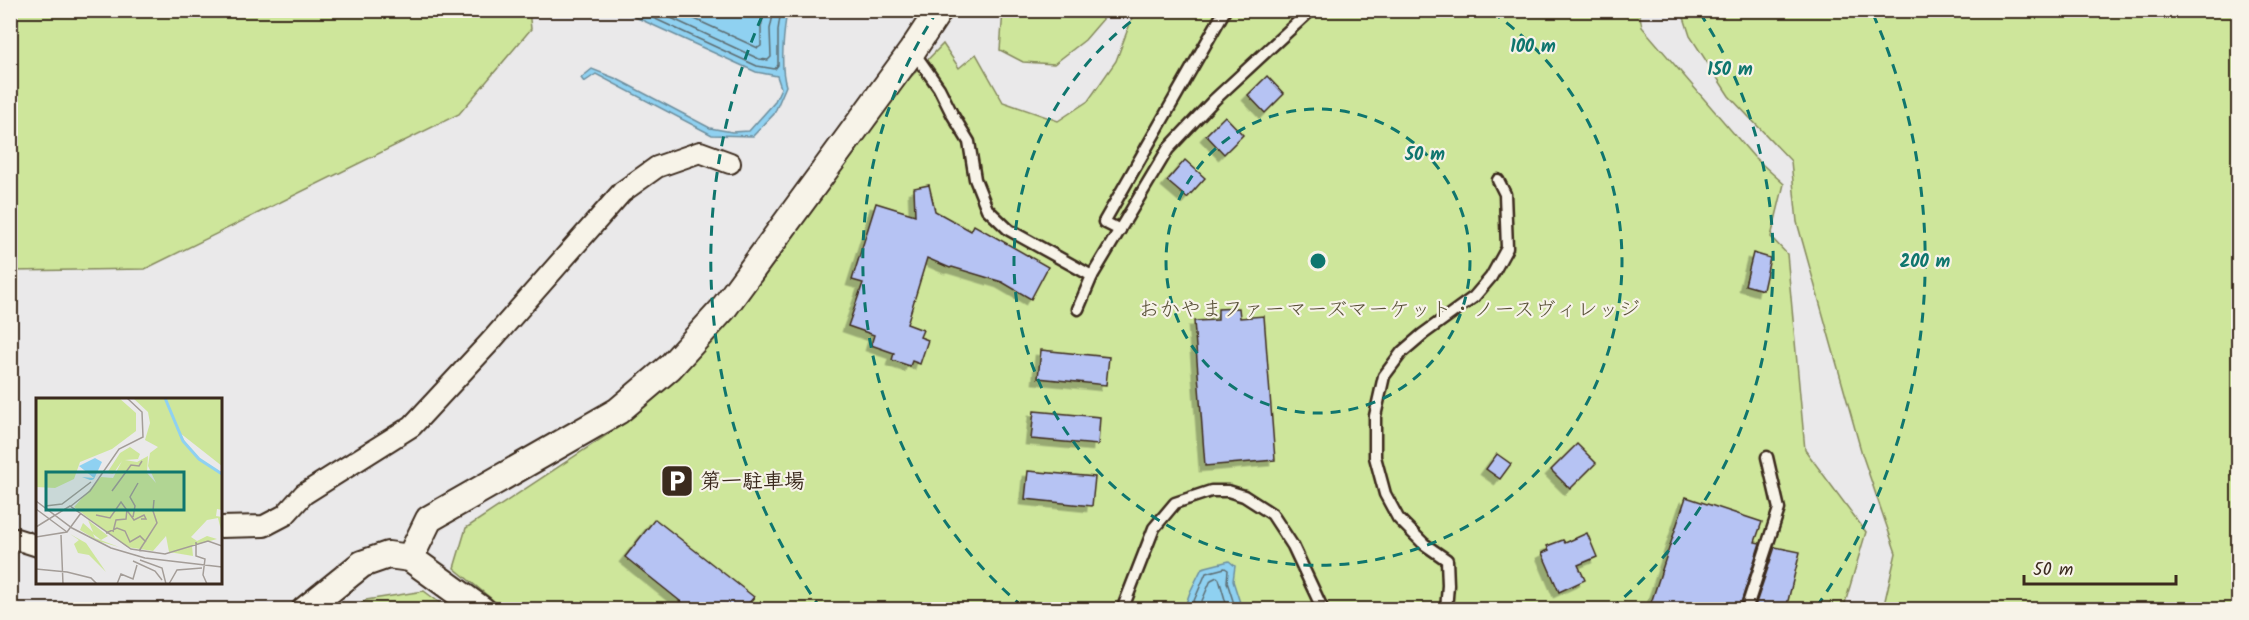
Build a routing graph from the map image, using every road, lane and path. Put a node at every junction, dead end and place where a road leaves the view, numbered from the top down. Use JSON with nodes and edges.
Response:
{"nodes":[{"id":1,"x":939,"y":10,"type":"edge"},
{"id":2,"x":1225,"y":10,"type":"edge"},
{"id":3,"x":1311,"y":10,"type":"edge"},
{"id":4,"x":912,"y":51,"type":"junction"},
{"id":5,"x":730,"y":163,"type":"dead end"},
{"id":6,"x":1498,"y":180,"type":"dead end"},
{"id":7,"x":1120,"y":230,"type":"junction"},
{"id":8,"x":1092,"y":276,"type":"junction"},
{"id":9,"x":1078,"y":309,"type":"dead end"},
{"id":10,"x":1767,"y":457,"type":"dead end"},
{"id":11,"x":222,"y":527,"type":"edge"},
{"id":12,"x":10,"y":541,"type":"edge"},
{"id":13,"x":36,"y":545,"type":"edge"},
{"id":14,"x":410,"y":558,"type":"junction"},
{"id":15,"x":305,"y":609,"type":"edge"},
{"id":16,"x":482,"y":609,"type":"edge"},
{"id":17,"x":1122,"y":609,"type":"edge"},
{"id":18,"x":1322,"y":609,"type":"edge"},
{"id":19,"x":1446,"y":609,"type":"edge"},
{"id":20,"x":1746,"y":609,"type":"edge"}],
"edges":[{"from":1,"to":4,"type":"street"},
{"from":2,"to":7,"type":"lane"},
{"from":3,"to":7,"type":"lane"},
{"from":4,"to":8,"type":"lane"},
{"from":4,"to":14,"type":"street"},
{"from":5,"to":11,"type":"street"},
{"from":6,"to":19,"type":"lane"},
{"from":7,"to":8,"type":"lane"},
{"from":8,"to":9,"type":"lane"},
{"from":10,"to":20,"type":"lane"},
{"from":12,"to":13,"type":"street"},
{"from":14,"to":15,"type":"street"},
{"from":14,"to":16,"type":"street"},
{"from":17,"to":18,"type":"lane"}]}
